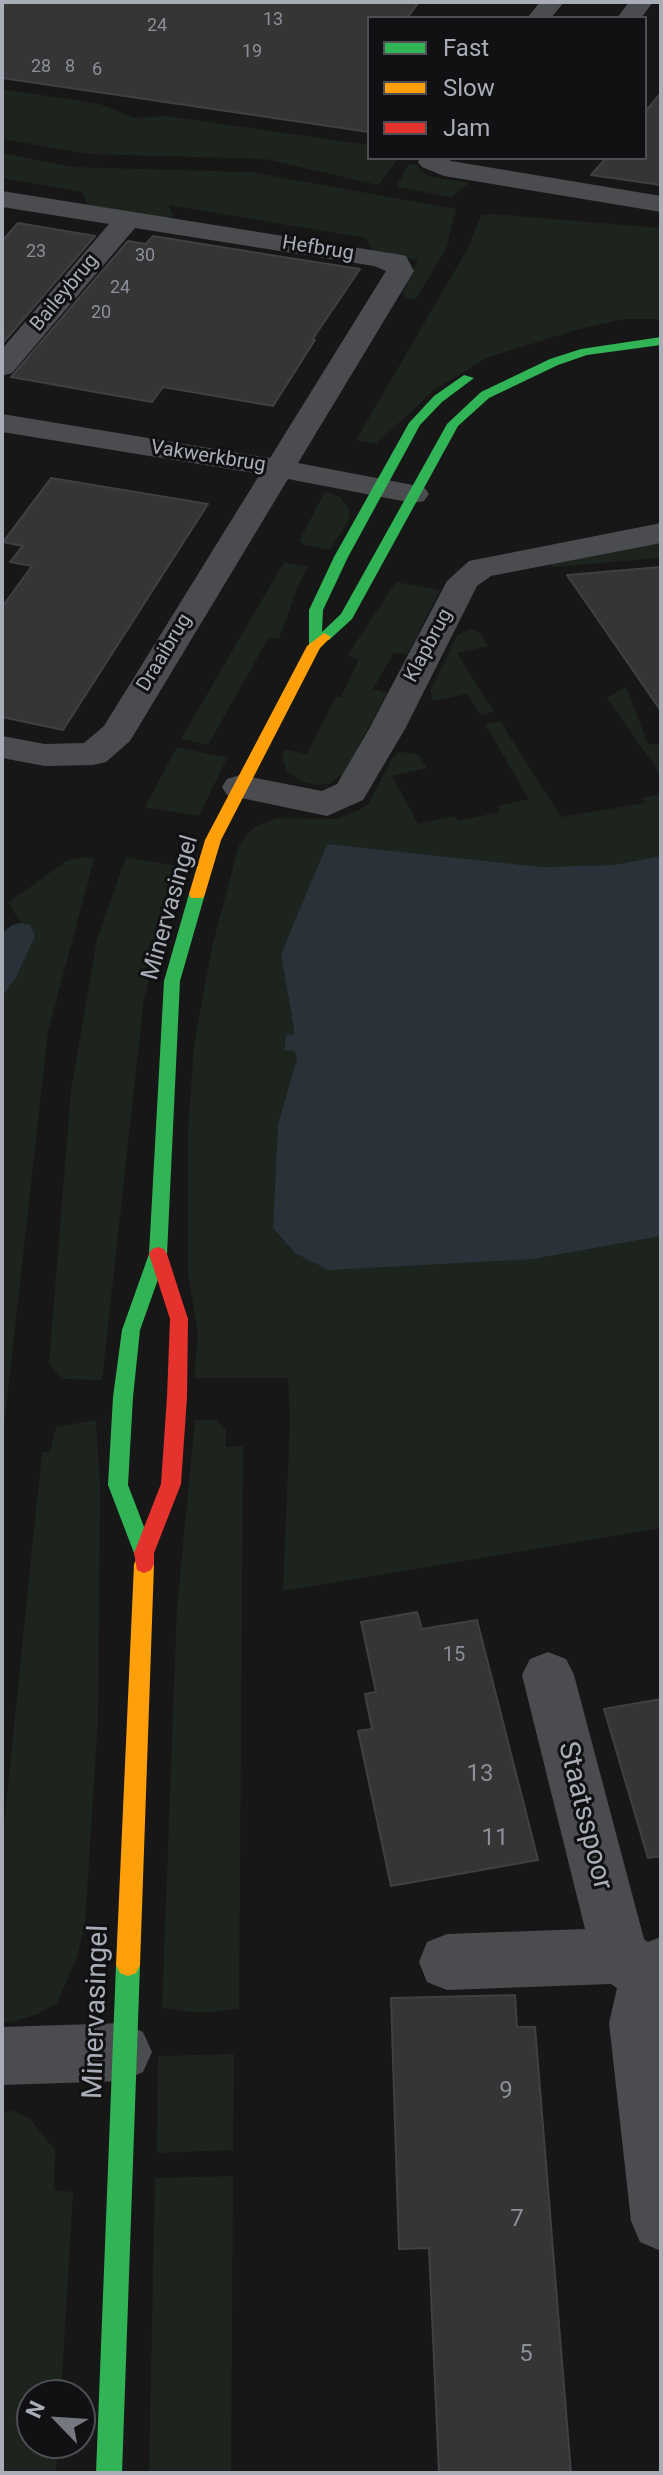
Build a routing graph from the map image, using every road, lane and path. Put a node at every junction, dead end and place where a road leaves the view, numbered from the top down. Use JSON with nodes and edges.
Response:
{"nodes":[{"id":1,"x":432,"y":160,"type":"edge"},
{"id":2,"x":546,"y":160,"type":"edge"},
{"id":3,"x":533,"y":184,"type":"junction"},
{"id":4,"x":2,"y":199,"type":"edge"},
{"id":5,"x":661,"y":204,"type":"edge"},
{"id":6,"x":128,"y":219,"type":"junction"},
{"id":7,"x":661,"y":325,"type":"edge"},
{"id":8,"x":630,"y":326,"type":"dead end"},
{"id":9,"x":604,"y":330,"type":"dead end"},
{"id":10,"x":560,"y":340,"type":"dead end"},
{"id":11,"x":661,"y":341,"type":"edge"},
{"id":12,"x":2,"y":367,"type":"edge"},
{"id":13,"x":486,"y":368,"type":"dead end"},
{"id":14,"x":2,"y":423,"type":"edge"},
{"id":15,"x":277,"y":468,"type":"junction"},
{"id":16,"x":379,"y":488,"type":"junction"},
{"id":17,"x":413,"y":494,"type":"junction"},
{"id":18,"x":661,"y":533,"type":"edge"},
{"id":19,"x":314,"y":646,"type":"junction"},
{"id":20,"x":2,"y":747,"type":"edge"},
{"id":21,"x":240,"y":787,"type":"junction"},
{"id":22,"x":158,"y":1254,"type":"junction"},
{"id":23,"x":144,"y":1553,"type":"junction"},
{"id":24,"x":548,"y":1675,"type":"dead end"},
{"id":25,"x":447,"y":1962,"type":"dead end"},
{"id":26,"x":643,"y":1966,"type":"edge"},
{"id":27,"x":123,"y":2052,"type":"junction"},
{"id":28,"x":2,"y":2056,"type":"edge"},
{"id":29,"x":661,"y":2221,"type":"edge"},
{"id":30,"x":109,"y":2473,"type":"edge"}],
"edges":[{"from":1,"to":3,"type":"street"},
{"from":2,"to":3,"type":"street"},
{"from":3,"to":5,"type":"street"},
{"from":4,"to":6,"type":"street","name":"Hefbrug"},
{"from":6,"to":12,"type":"street","name":"Baileybrug"},
{"from":6,"to":15,"type":"street","name":"Hefbrug"},
{"from":7,"to":8,"type":"street"},
{"from":9,"to":10,"type":"street"},
{"from":11,"to":17,"type":"street","name":"Minervasingel"},
{"from":13,"to":16,"type":"street","name":"Minervasingel"},
{"from":14,"to":15,"type":"street","name":"Vakwerkbrug"},
{"from":15,"to":16,"type":"street","name":"Vakwerkbrug"},
{"from":15,"to":20,"type":"street","name":"Draaibrug"},
{"from":16,"to":17,"type":"street","name":"Vakwerkbrug"},
{"from":16,"to":19,"type":"street","name":"Minervasingel"},
{"from":17,"to":19,"type":"street","name":"Minervasingel"},
{"from":18,"to":21,"type":"street","name":"Klapbrug"},
{"from":19,"to":21,"type":"street","name":"Minervasingel"},
{"from":21,"to":22,"type":"street","name":"Minervasingel"},
{"from":22,"to":23,"type":"street","name":"Minervasingel"},
{"from":22,"to":23,"type":"street","name":"Minervasingel"},
{"from":23,"to":27,"type":"street","name":"Minervasingel"},
{"from":24,"to":26,"type":"street","name":"Staatsspoor"},
{"from":25,"to":26,"type":"street"},
{"from":26,"to":29,"type":"street","name":"Staatsspoor"},
{"from":27,"to":28,"type":"street"},
{"from":27,"to":30,"type":"street","name":"Minervasingel"}]}
